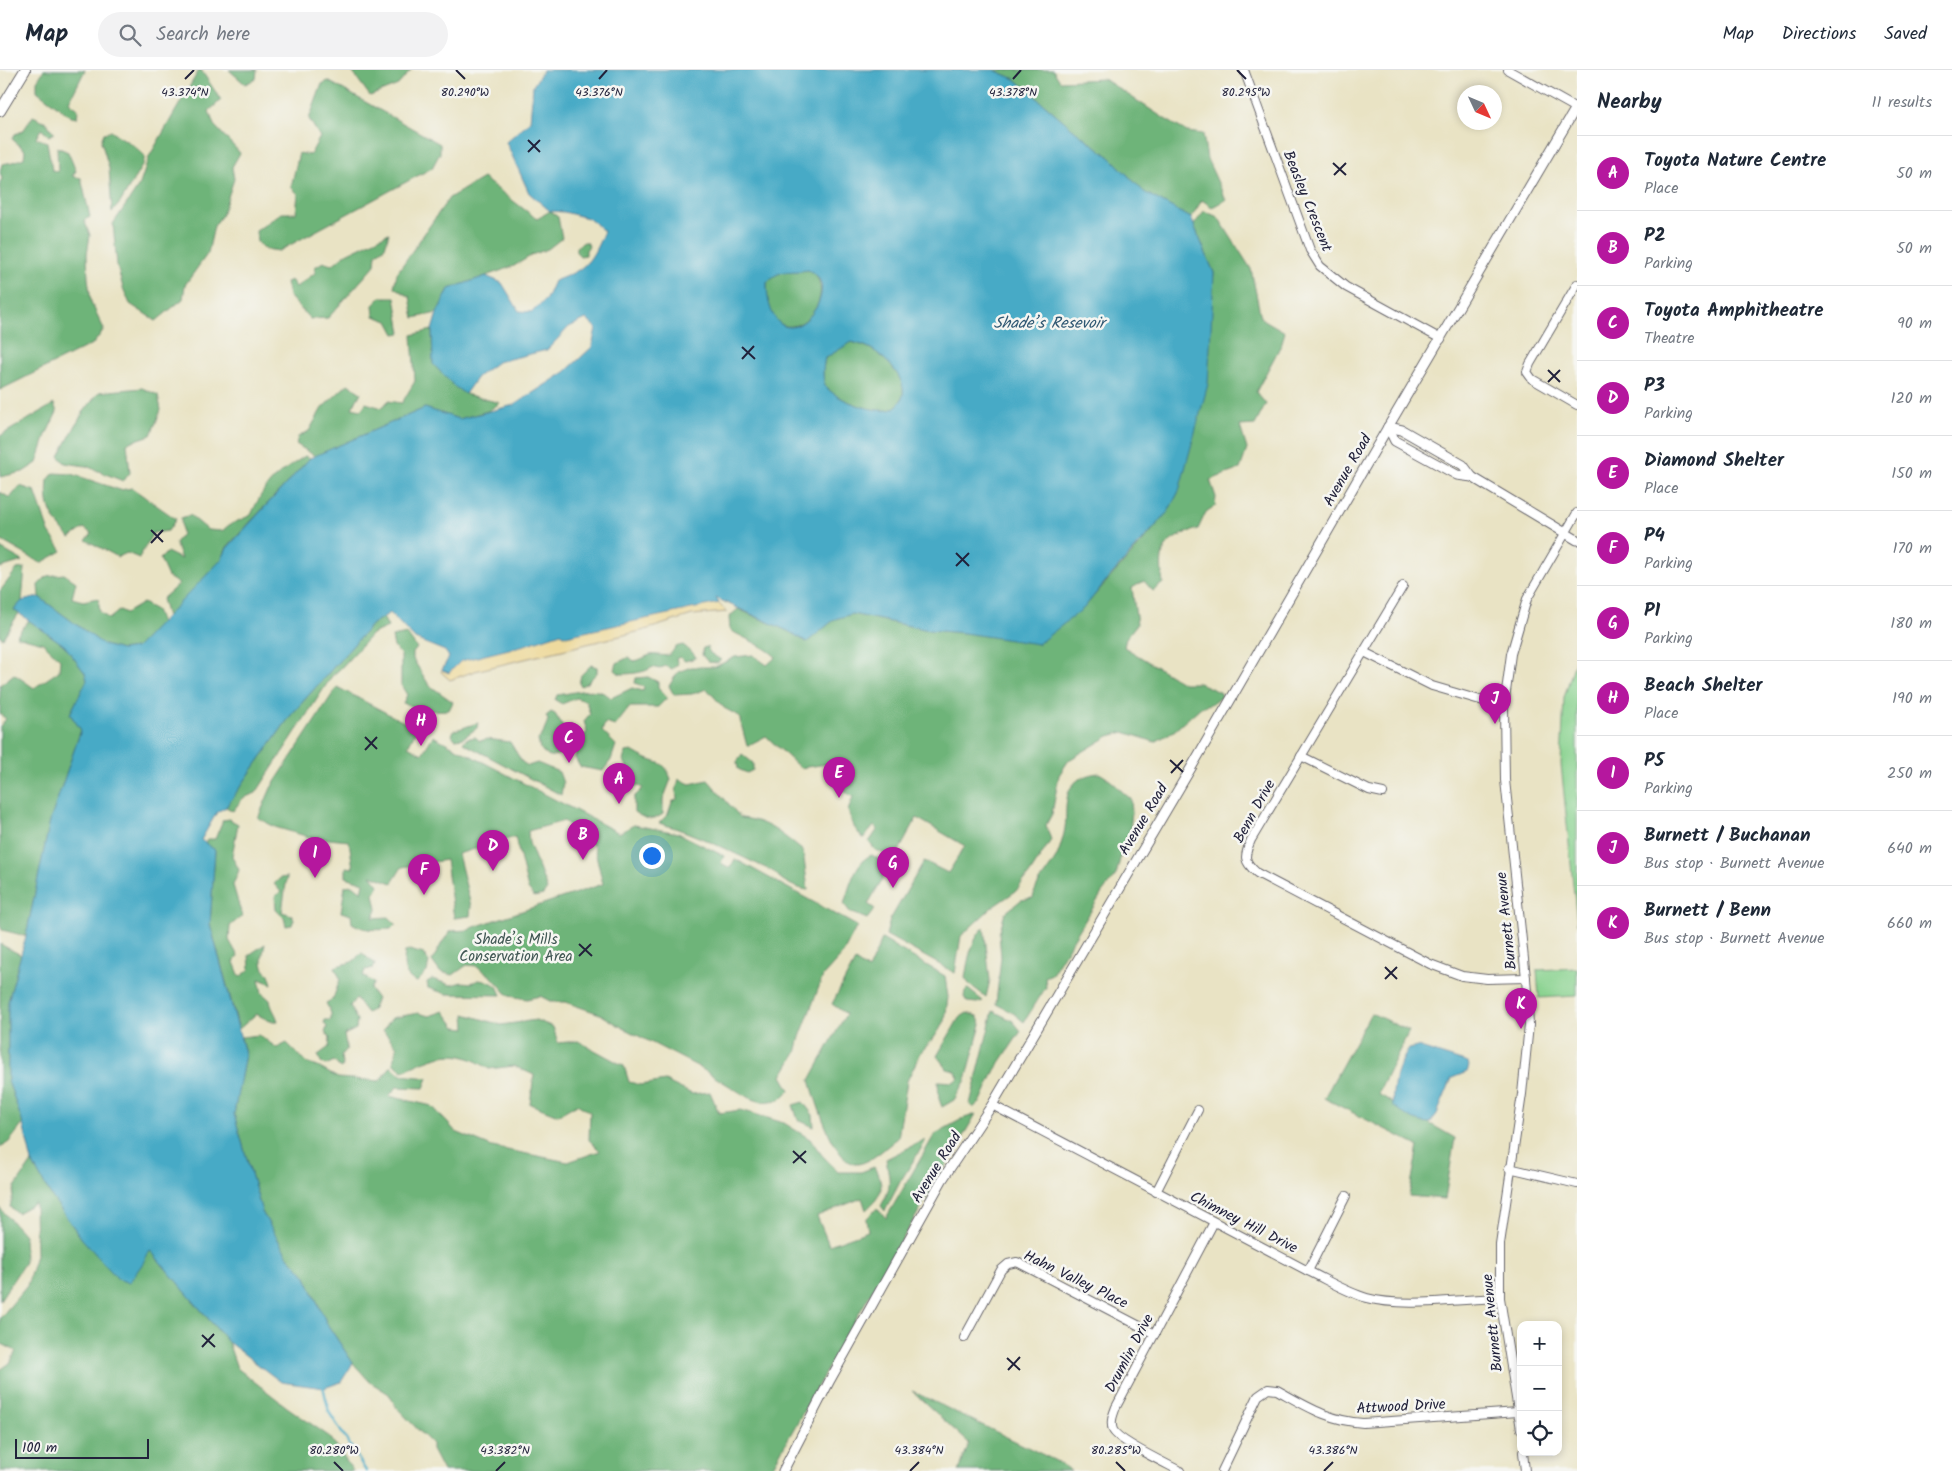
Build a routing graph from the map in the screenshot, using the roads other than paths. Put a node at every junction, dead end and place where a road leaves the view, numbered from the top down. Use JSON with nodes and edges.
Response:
{"nodes":[{"id":1,"x":25,"y":70,"type":"edge"},
{"id":2,"x":1244,"y":70,"type":"edge"},
{"id":3,"x":1508,"y":70,"type":"edge"},
{"id":4,"x":1576,"y":107,"type":"edge"},
{"id":5,"x":0,"y":111,"type":"edge"},
{"id":6,"x":1577,"y":284,"type":"edge"},
{"id":7,"x":1441,"y":339,"type":"junction"},
{"id":8,"x":1577,"y":405,"type":"edge"},
{"id":9,"x":1388,"y":427,"type":"junction"},
{"id":10,"x":1577,"y":513,"type":"edge"},
{"id":11,"x":1565,"y":532,"type":"junction"},
{"id":12,"x":1577,"y":540,"type":"edge"},
{"id":13,"x":1403,"y":586,"type":"dead end"},
{"id":14,"x":1364,"y":652,"type":"junction"},
{"id":15,"x":1504,"y":707,"type":"junction"},
{"id":16,"x":1301,"y":756,"type":"junction"},
{"id":17,"x":1383,"y":793,"type":"dead end"},
{"id":18,"x":1526,"y":978,"type":"junction"},
{"id":19,"x":992,"y":1105,"type":"junction"},
{"id":20,"x":1198,"y":1110,"type":"dead end"},
{"id":21,"x":1510,"y":1168,"type":"junction"},
{"id":22,"x":1577,"y":1184,"type":"edge"},
{"id":23,"x":1156,"y":1192,"type":"junction"},
{"id":24,"x":1346,"y":1196,"type":"dead end"},
{"id":25,"x":1214,"y":1222,"type":"junction"},
{"id":26,"x":1308,"y":1270,"type":"junction"},
{"id":27,"x":1500,"y":1298,"type":"junction"},
{"id":28,"x":1155,"y":1334,"type":"junction"},
{"id":29,"x":964,"y":1338,"type":"dead end"},
{"id":30,"x":1518,"y":1411,"type":"edge"},
{"id":31,"x":1517,"y":1412,"type":"edge"},
{"id":32,"x":1523,"y":1456,"type":"edge"},
{"id":33,"x":782,"y":1471,"type":"edge"},
{"id":34,"x":1180,"y":1471,"type":"edge"},
{"id":35,"x":1222,"y":1471,"type":"edge"},
{"id":36,"x":1524,"y":1471,"type":"edge"}],
"edges":[{"from":1,"to":5,"type":"main road"},
{"from":2,"to":7,"type":"street","name":"Beasley Crescent"},
{"from":3,"to":4,"type":"street"},
{"from":4,"to":7,"type":"street","name":"Avenue Road"},
{"from":6,"to":8,"type":"street"},
{"from":7,"to":9,"type":"street","name":"Avenue Road"},
{"from":9,"to":11,"type":"street"},
{"from":9,"to":19,"type":"street","name":"Avenue Road"},
{"from":10,"to":11,"type":"street","name":"Burnett Avenue"},
{"from":11,"to":12,"type":"street"},
{"from":11,"to":15,"type":"street","name":"Burnett Avenue"},
{"from":13,"to":14,"type":"street","name":"Benn Drive"},
{"from":14,"to":15,"type":"street"},
{"from":14,"to":16,"type":"street","name":"Benn Drive"},
{"from":15,"to":18,"type":"street","name":"Burnett Avenue"},
{"from":16,"to":17,"type":"street"},
{"from":16,"to":18,"type":"street","name":"Benn Drive"},
{"from":18,"to":21,"type":"street","name":"Burnett Avenue"},
{"from":19,"to":23,"type":"street","name":"Chimney Hill Drive"},
{"from":19,"to":33,"type":"street","name":"Avenue Road"},
{"from":20,"to":23,"type":"street"},
{"from":21,"to":22,"type":"street"},
{"from":21,"to":27,"type":"street","name":"Burnett Avenue"},
{"from":23,"to":25,"type":"street","name":"Chimney Hill Drive"},
{"from":24,"to":26,"type":"street"},
{"from":25,"to":26,"type":"street","name":"Chimney Hill Drive"},
{"from":25,"to":28,"type":"street","name":"Drumlin Drive"},
{"from":26,"to":27,"type":"street","name":"Chimney Hill Drive"},
{"from":27,"to":30,"type":"street","name":"Burnett Avenue"},
{"from":28,"to":29,"type":"street","name":"Hahn Valley Place"},
{"from":28,"to":34,"type":"street","name":"Drumlin Drive"},
{"from":31,"to":35,"type":"street","name":"Attwood Drive"},
{"from":32,"to":36,"type":"street"}]}
